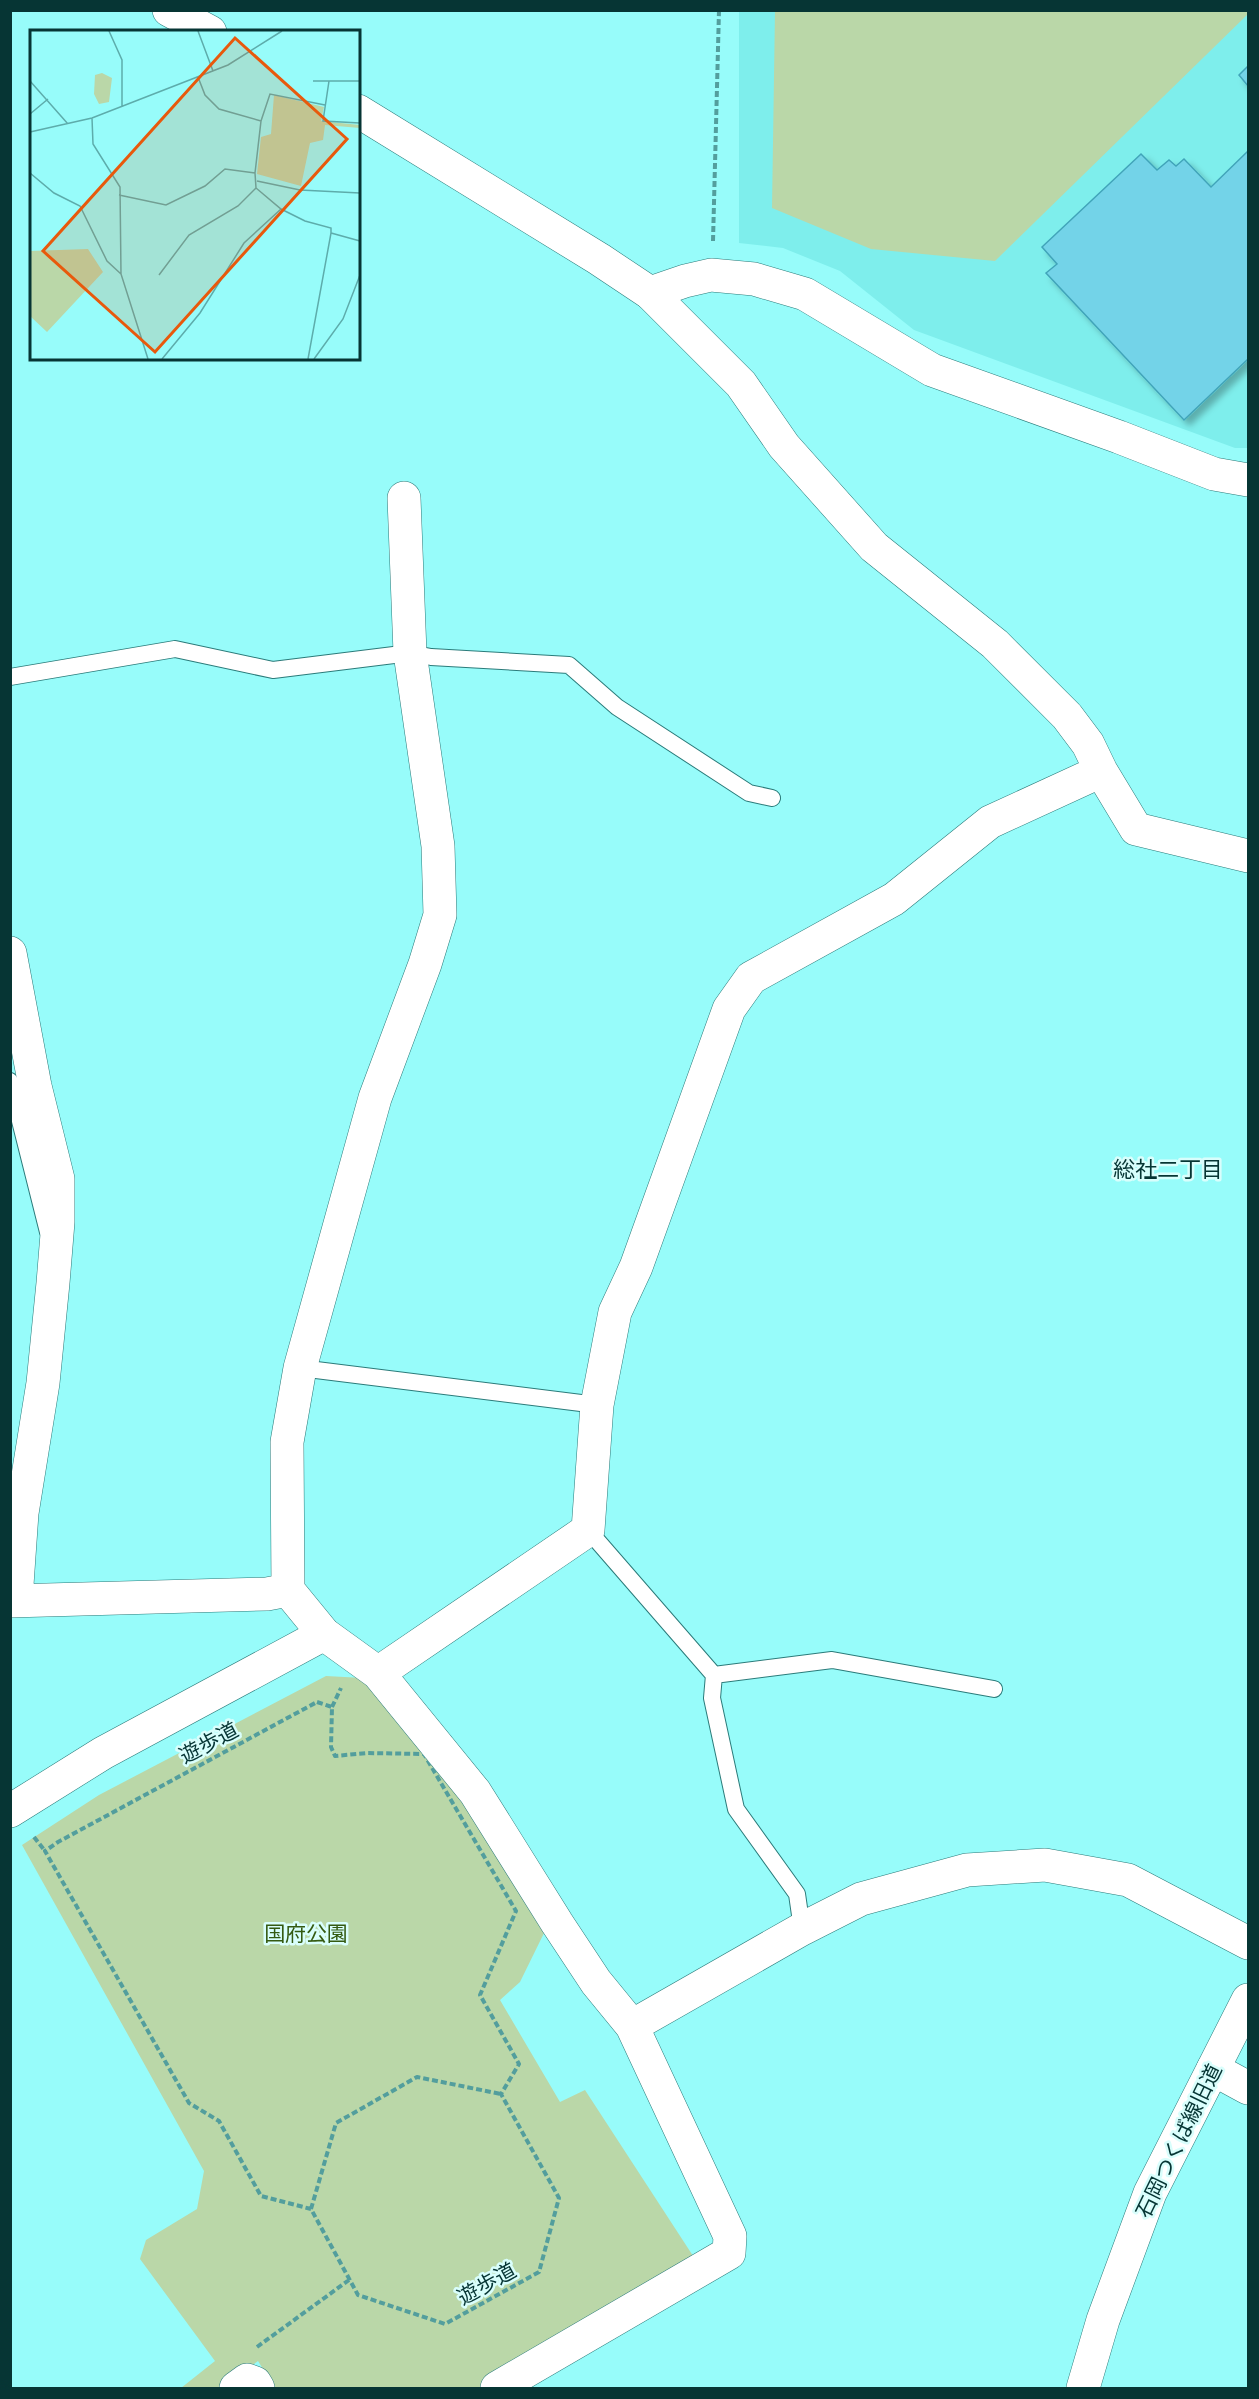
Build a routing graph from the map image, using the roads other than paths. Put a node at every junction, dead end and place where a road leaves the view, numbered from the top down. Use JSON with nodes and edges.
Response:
{"nodes":[{"id":1,"x":170,"y":10,"type":"edge"},
{"id":2,"x":206,"y":30,"type":"edge"},
{"id":3,"x":360,"y":112,"type":"edge"},
{"id":4,"x":650,"y":293,"type":"junction"},
{"id":5,"x":1248,"y":480,"type":"edge"},
{"id":6,"x":404,"y":498,"type":"dead end"},
{"id":7,"x":410,"y":653,"type":"junction"},
{"id":8,"x":10,"y":677,"type":"edge"},
{"id":9,"x":1101,"y":771,"type":"junction"},
{"id":10,"x":772,"y":798,"type":"dead end"},
{"id":11,"x":1248,"y":856,"type":"edge"},
{"id":12,"x":10,"y":953,"type":"edge"},
{"id":13,"x":10,"y":1080,"type":"edge"},
{"id":14,"x":56,"y":1249,"type":"junction"},
{"id":15,"x":300,"y":1368,"type":"junction"},
{"id":16,"x":597,"y":1405,"type":"junction"},
{"id":17,"x":588,"y":1530,"type":"junction"},
{"id":18,"x":288,"y":1590,"type":"junction"},
{"id":19,"x":13,"y":1600,"type":"edge"},
{"id":20,"x":324,"y":1635,"type":"junction"},
{"id":21,"x":378,"y":1673,"type":"junction"},
{"id":22,"x":714,"y":1675,"type":"junction"},
{"id":23,"x":994,"y":1689,"type":"dead end"},
{"id":24,"x":20,"y":1821,"type":"edge"},
{"id":25,"x":802,"y":1929,"type":"junction"},
{"id":26,"x":1248,"y":1943,"type":"edge"},
{"id":27,"x":1248,"y":2000,"type":"edge"},
{"id":28,"x":632,"y":2026,"type":"junction"},
{"id":29,"x":1214,"y":2069,"type":"junction"},
{"id":30,"x":1248,"y":2088,"type":"edge"},
{"id":31,"x":236,"y":2388,"type":"edge"},
{"id":32,"x":258,"y":2388,"type":"edge"},
{"id":33,"x":496,"y":2388,"type":"edge"},
{"id":34,"x":1083,"y":2388,"type":"edge"}],
"edges":[{"from":1,"to":2,"type":"street"},
{"from":3,"to":4,"type":"street"},
{"from":4,"to":5,"type":"street"},
{"from":4,"to":9,"type":"street"},
{"from":6,"to":7,"type":"street"},
{"from":7,"to":8,"type":"lane"},
{"from":7,"to":10,"type":"lane"},
{"from":7,"to":15,"type":"street"},
{"from":9,"to":11,"type":"street"},
{"from":9,"to":16,"type":"street"},
{"from":12,"to":14,"type":"street"},
{"from":13,"to":14,"type":"lane"},
{"from":14,"to":19,"type":"street"},
{"from":15,"to":16,"type":"lane"},
{"from":15,"to":18,"type":"street"},
{"from":16,"to":17,"type":"street"},
{"from":17,"to":21,"type":"street"},
{"from":17,"to":22,"type":"lane"},
{"from":18,"to":19,"type":"street"},
{"from":18,"to":20,"type":"street"},
{"from":20,"to":21,"type":"street"},
{"from":20,"to":24,"type":"street"},
{"from":21,"to":28,"type":"street"},
{"from":22,"to":23,"type":"lane"},
{"from":22,"to":25,"type":"lane"},
{"from":25,"to":26,"type":"street"},
{"from":25,"to":28,"type":"street"},
{"from":27,"to":29,"type":"street","name":"石岡つくば線旧道"},
{"from":28,"to":33,"type":"street"},
{"from":29,"to":30,"type":"street"},
{"from":29,"to":34,"type":"street","name":"石岡つくば線旧道"},
{"from":31,"to":32,"type":"street"}]}
